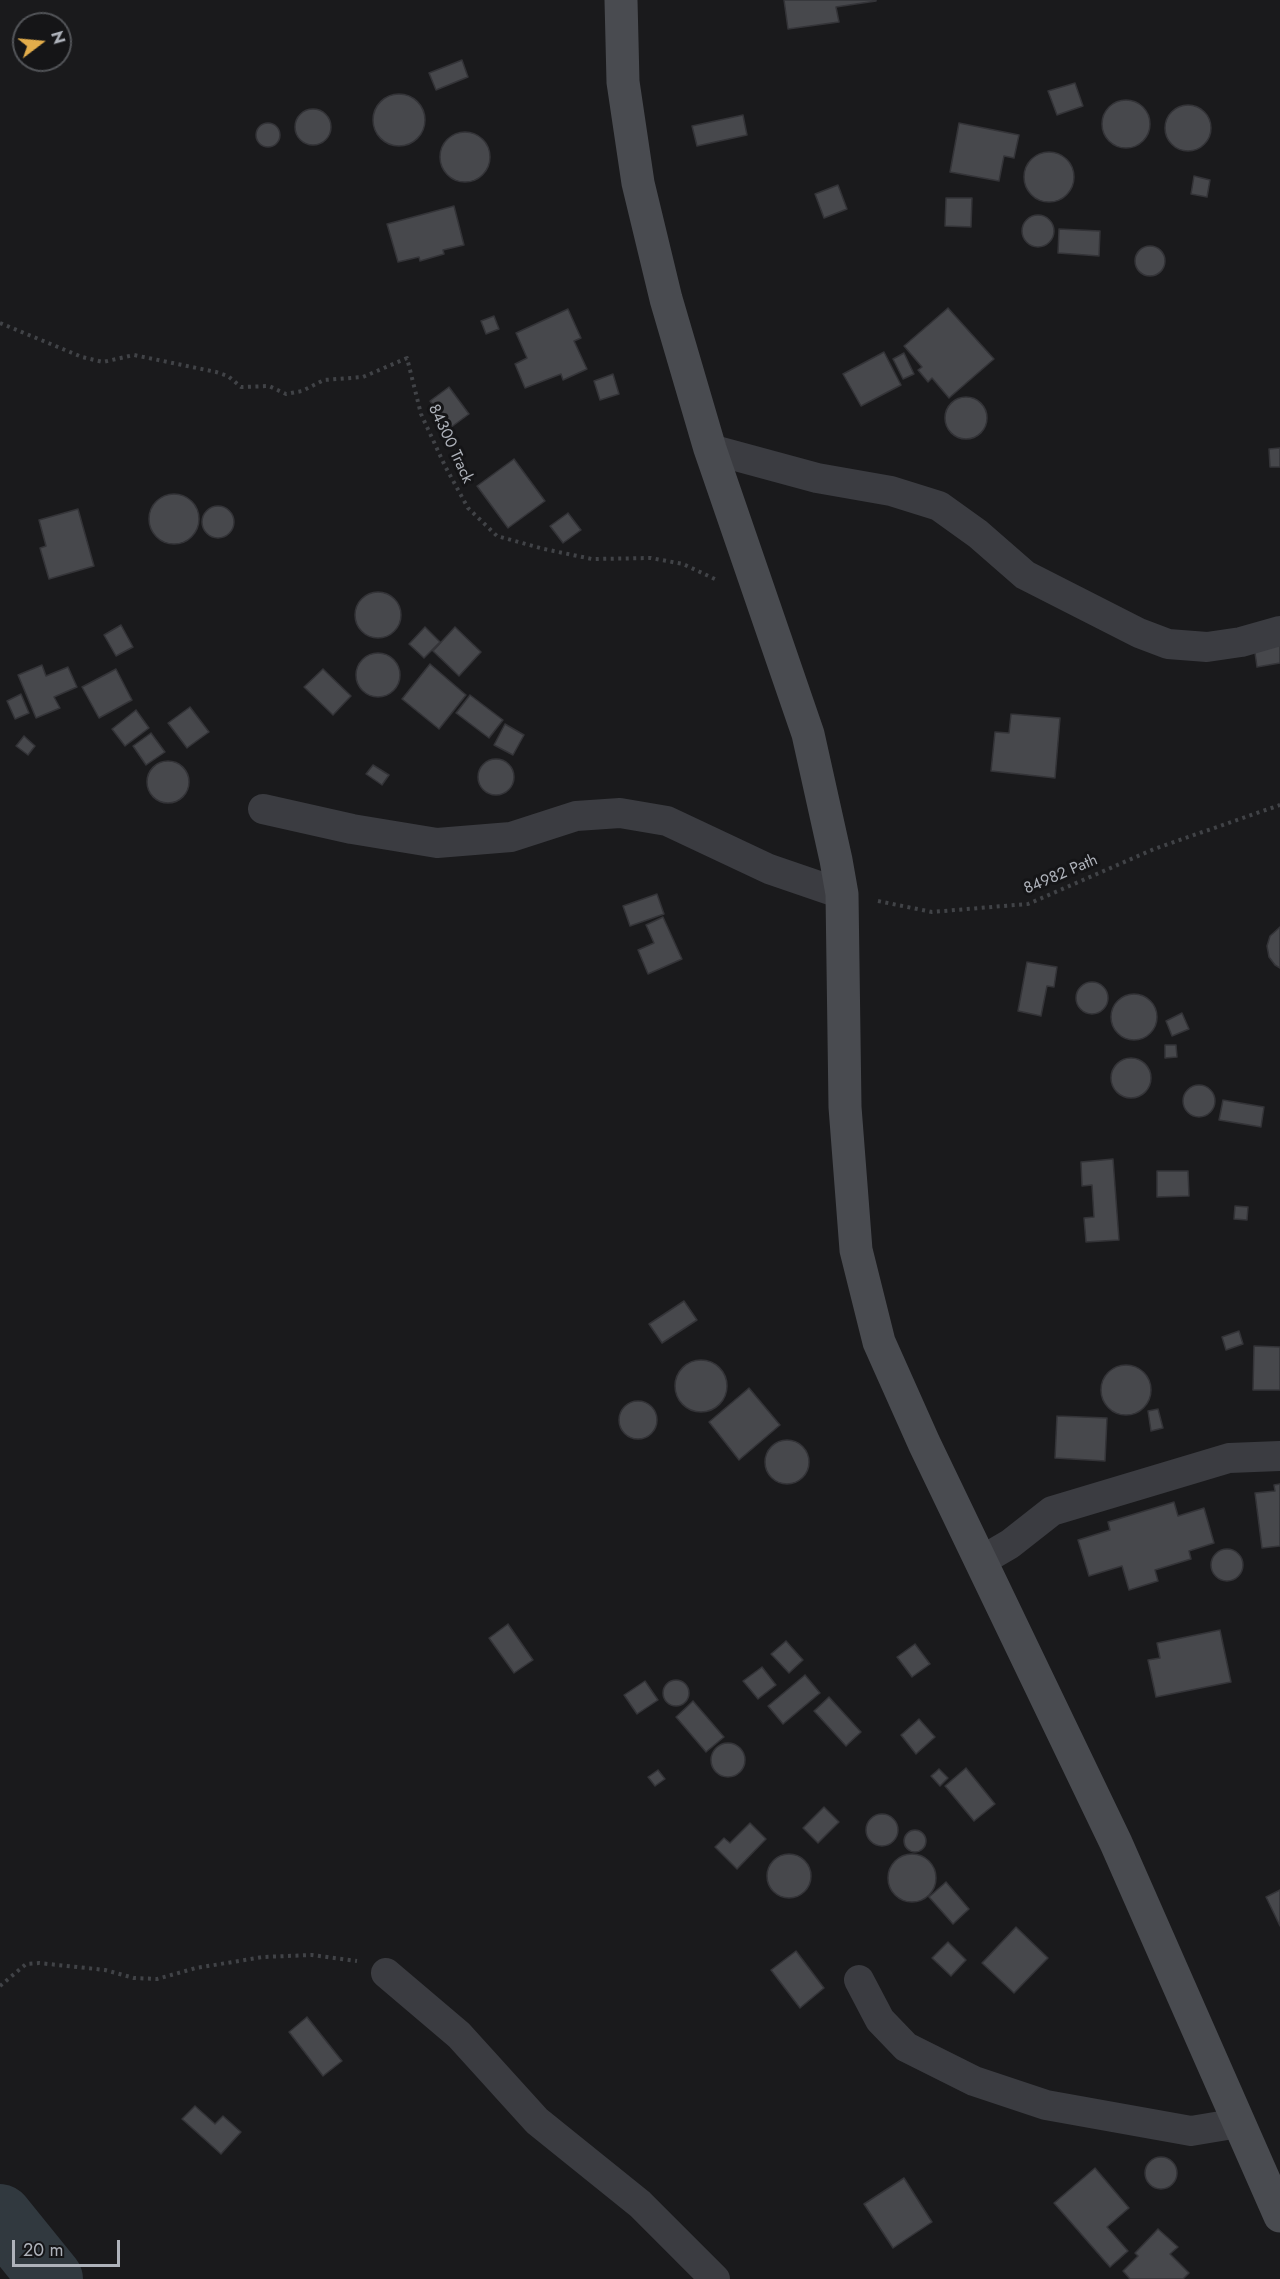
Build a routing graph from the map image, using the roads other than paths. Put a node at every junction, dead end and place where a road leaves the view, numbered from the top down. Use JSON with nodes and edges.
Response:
{"nodes":[{"id":1,"x":621,"y":0,"type":"edge"},
{"id":2,"x":710,"y":448,"type":"junction"},
{"id":3,"x":1280,"y":631,"type":"edge"},
{"id":4,"x":263,"y":809,"type":"dead end"},
{"id":5,"x":842,"y":894,"type":"junction"},
{"id":6,"x":1280,"y":1456,"type":"edge"},
{"id":7,"x":981,"y":1562,"type":"junction"},
{"id":8,"x":386,"y":1973,"type":"road end"},
{"id":9,"x":859,"y":1980,"type":"dead end"},
{"id":10,"x":1239,"y":2123,"type":"junction"},
{"id":11,"x":1280,"y":2216,"type":"edge"},
{"id":12,"x":715,"y":2279,"type":"edge"}],
"edges":[{"from":1,"to":2,"type":"street"},
{"from":2,"to":3,"type":"street"},
{"from":2,"to":5,"type":"street"},
{"from":4,"to":5,"type":"street"},
{"from":5,"to":7,"type":"street"},
{"from":6,"to":7,"type":"street"},
{"from":7,"to":10,"type":"street"},
{"from":8,"to":12,"type":"street"},
{"from":9,"to":10,"type":"street"},
{"from":10,"to":11,"type":"street"}]}
